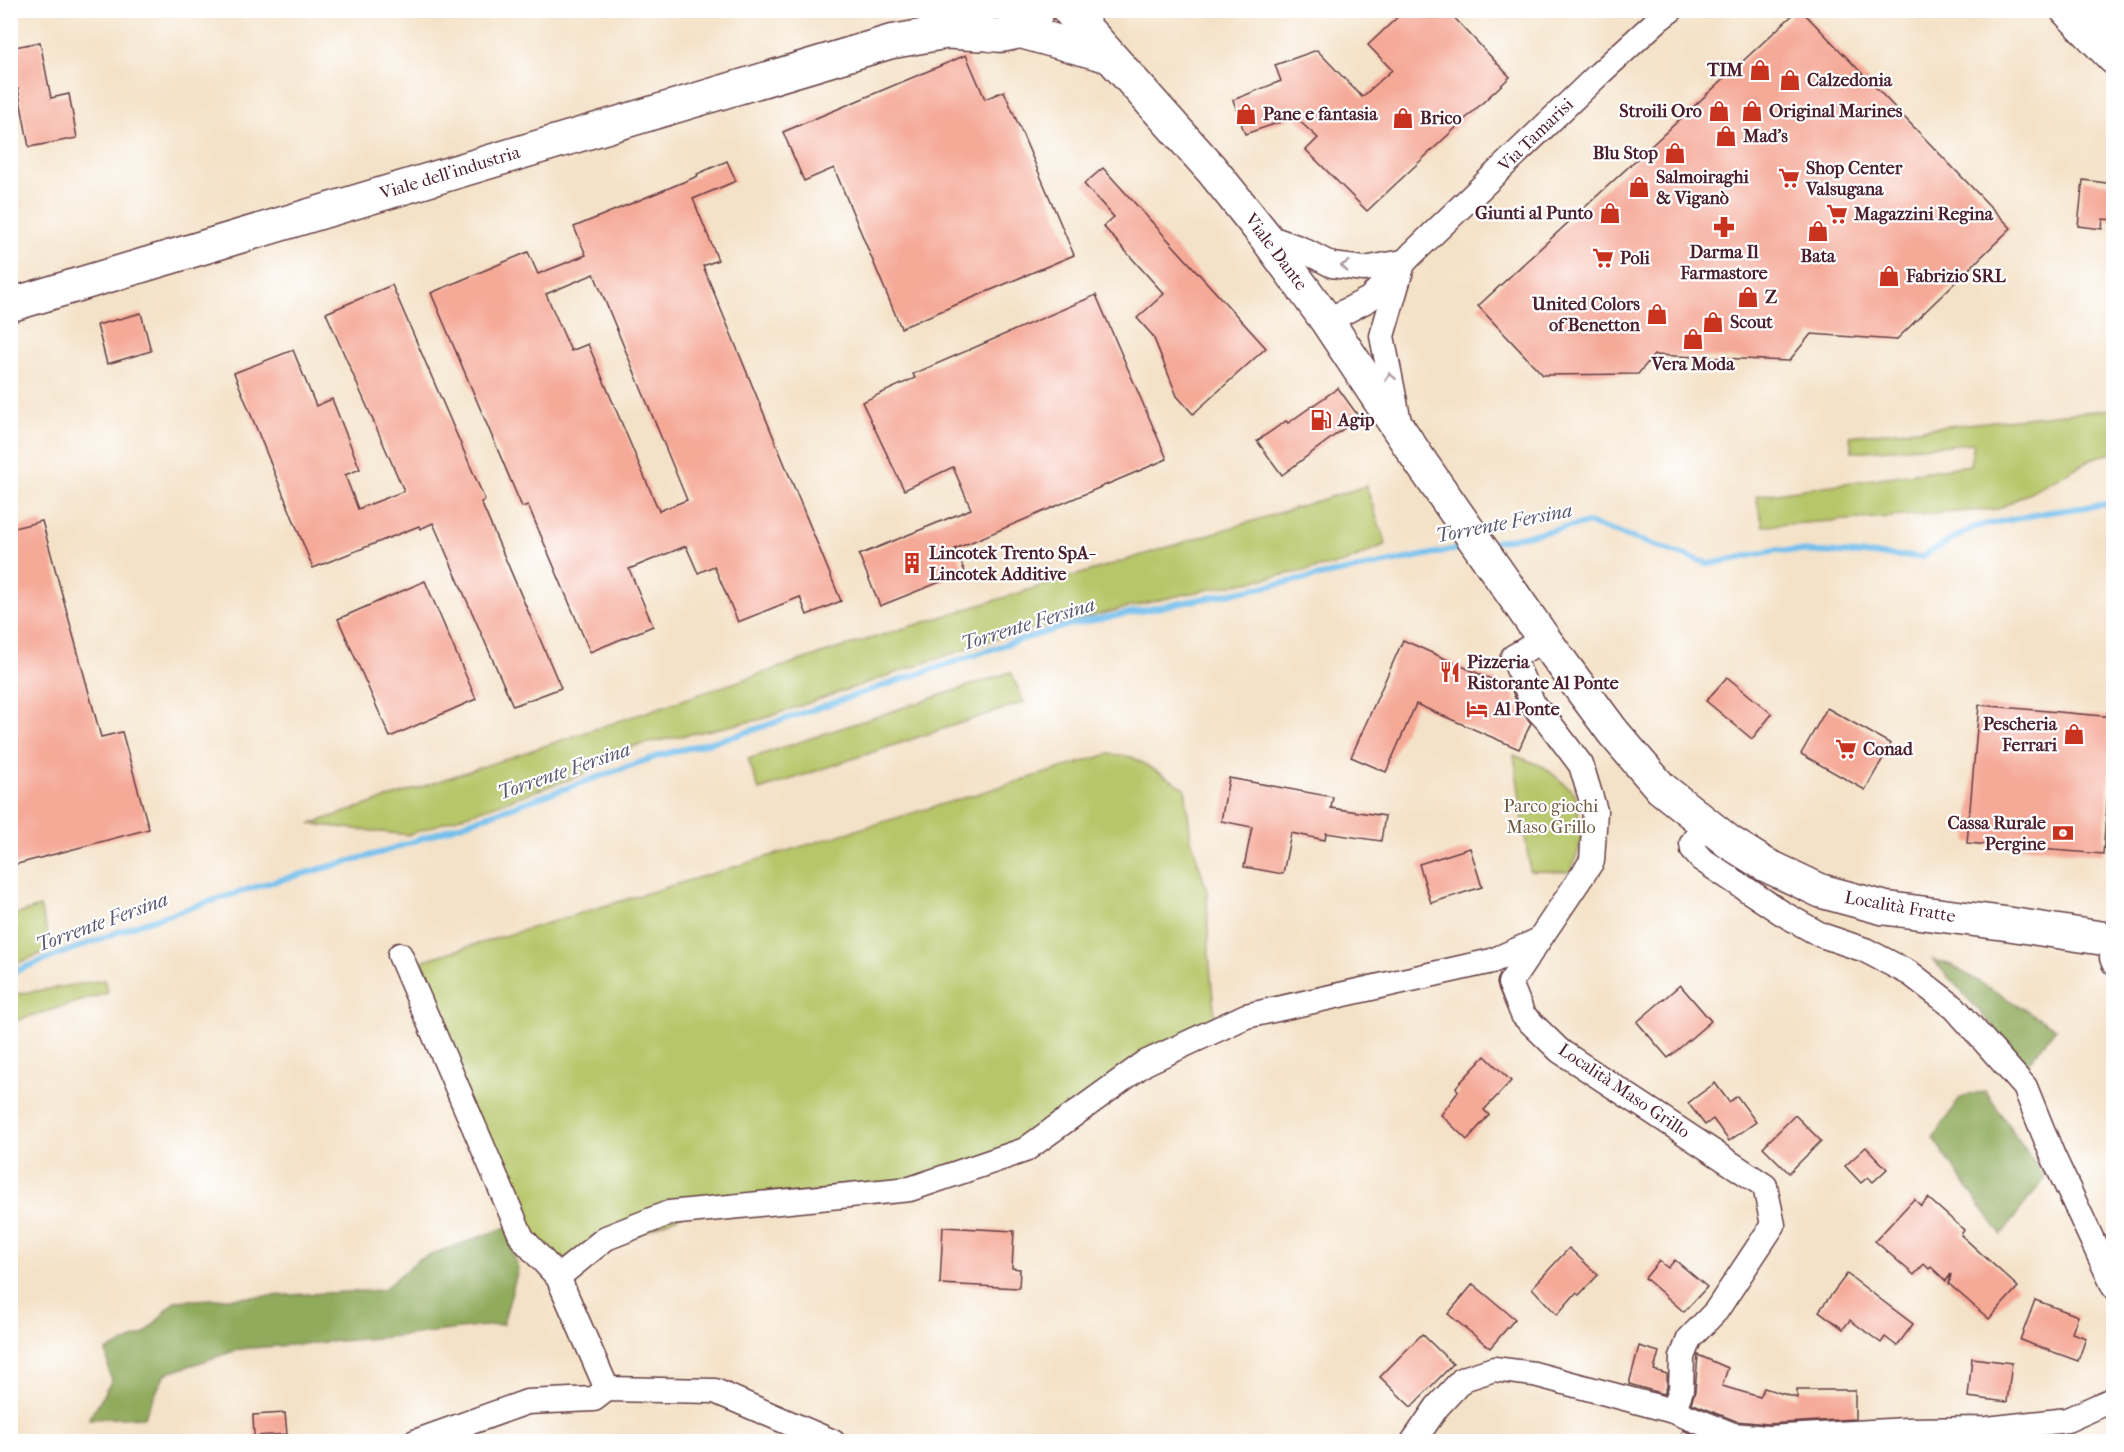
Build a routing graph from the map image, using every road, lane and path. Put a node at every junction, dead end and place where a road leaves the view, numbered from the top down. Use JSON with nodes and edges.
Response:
{"nodes":[{"id":1,"x":928,"y":10,"type":"edge"},
{"id":2,"x":958,"y":10,"type":"edge"},
{"id":3,"x":1069,"y":10,"type":"edge"},
{"id":4,"x":1671,"y":10,"type":"edge"},
{"id":5,"x":2067,"y":10,"type":"edge"},
{"id":6,"x":2100,"y":10,"type":"edge"},
{"id":7,"x":2107,"y":10,"type":"edge"},
{"id":8,"x":2114,"y":17,"type":"edge"},
{"id":9,"x":1028,"y":21,"type":"edge"},
{"id":10,"x":2114,"y":29,"type":"edge"},
{"id":11,"x":982,"y":34,"type":"junction"},
{"id":12,"x":890,"y":42,"type":"junction"},
{"id":13,"x":1109,"y":56,"type":"junction"},
{"id":14,"x":2114,"y":58,"type":"edge"},
{"id":15,"x":1264,"y":236,"type":"junction"},
{"id":16,"x":1403,"y":262,"type":"junction"},
{"id":17,"x":10,"y":305,"type":"edge"},
{"id":18,"x":1327,"y":321,"type":"junction"},
{"id":19,"x":1402,"y":434,"type":"junction"},
{"id":20,"x":1538,"y":631,"type":"junction"},
{"id":21,"x":1705,"y":824,"type":"junction"},
{"id":22,"x":2114,"y":940,"type":"edge"},
{"id":23,"x":1537,"y":941,"type":"junction"},
{"id":24,"x":2114,"y":945,"type":"edge"},
{"id":25,"x":400,"y":955,"type":"dead end"},
{"id":26,"x":2114,"y":963,"type":"edge"},
{"id":27,"x":558,"y":1277,"type":"junction"},
{"id":28,"x":2114,"y":1287,"type":"edge"},
{"id":29,"x":607,"y":1389,"type":"junction"},
{"id":30,"x":2114,"y":1399,"type":"edge"},
{"id":31,"x":1673,"y":1411,"type":"junction"},
{"id":32,"x":1950,"y":1436,"type":"edge"},
{"id":33,"x":415,"y":1442,"type":"edge"},
{"id":34,"x":833,"y":1442,"type":"edge"},
{"id":35,"x":1413,"y":1442,"type":"edge"}],
"edges":[{"from":1,"to":12,"type":"main road","name":"Viale dell'industria"},
{"from":2,"to":11,"type":"main road"},
{"from":3,"to":13,"type":"main road","name":"Viale Dante"},
{"from":4,"to":16,"type":"street","name":"Via Tamarisi"},
{"from":5,"to":14,"type":"main road"},
{"from":6,"to":10,"type":"street"},
{"from":7,"to":8,"type":"main road"},
{"from":9,"to":11,"type":"main road","name":"Viale dell'industria"},
{"from":9,"to":13,"type":"main road"},
{"from":11,"to":12,"type":"main road","name":"Viale dell'industria"},
{"from":12,"to":17,"type":"main road","name":"Viale dell'industria"},
{"from":13,"to":15,"type":"main road","name":"Viale Dante"},
{"from":16,"to":15,"type":"street","one_way":true},
{"from":15,"to":18,"type":"main road","name":"Viale Dante"},
{"from":16,"to":18,"type":"street","name":"Via Tamarisi"},
{"from":19,"to":16,"type":"street","one_way":true},
{"from":18,"to":19,"type":"main road","name":"Viale Dante"},
{"from":19,"to":20,"type":"main road","name":"Viale Dante"},
{"from":20,"to":21,"type":"main road"},
{"from":20,"to":23,"type":"street","name":"Località Maso Grillo"},
{"from":21,"to":22,"type":"main road","name":"Località Fratte"},
{"from":21,"to":28,"type":"street"},
{"from":23,"to":27,"type":"street"},
{"from":23,"to":31,"type":"street","name":"Località Maso Grillo"},
{"from":24,"to":26,"type":"street"},
{"from":25,"to":27,"type":"street"},
{"from":27,"to":29,"type":"street"},
{"from":29,"to":33,"type":"street"},
{"from":29,"to":34,"type":"street"},
{"from":30,"to":32,"type":"street"},
{"from":31,"to":32,"type":"street"},
{"from":31,"to":35,"type":"street"}]}
